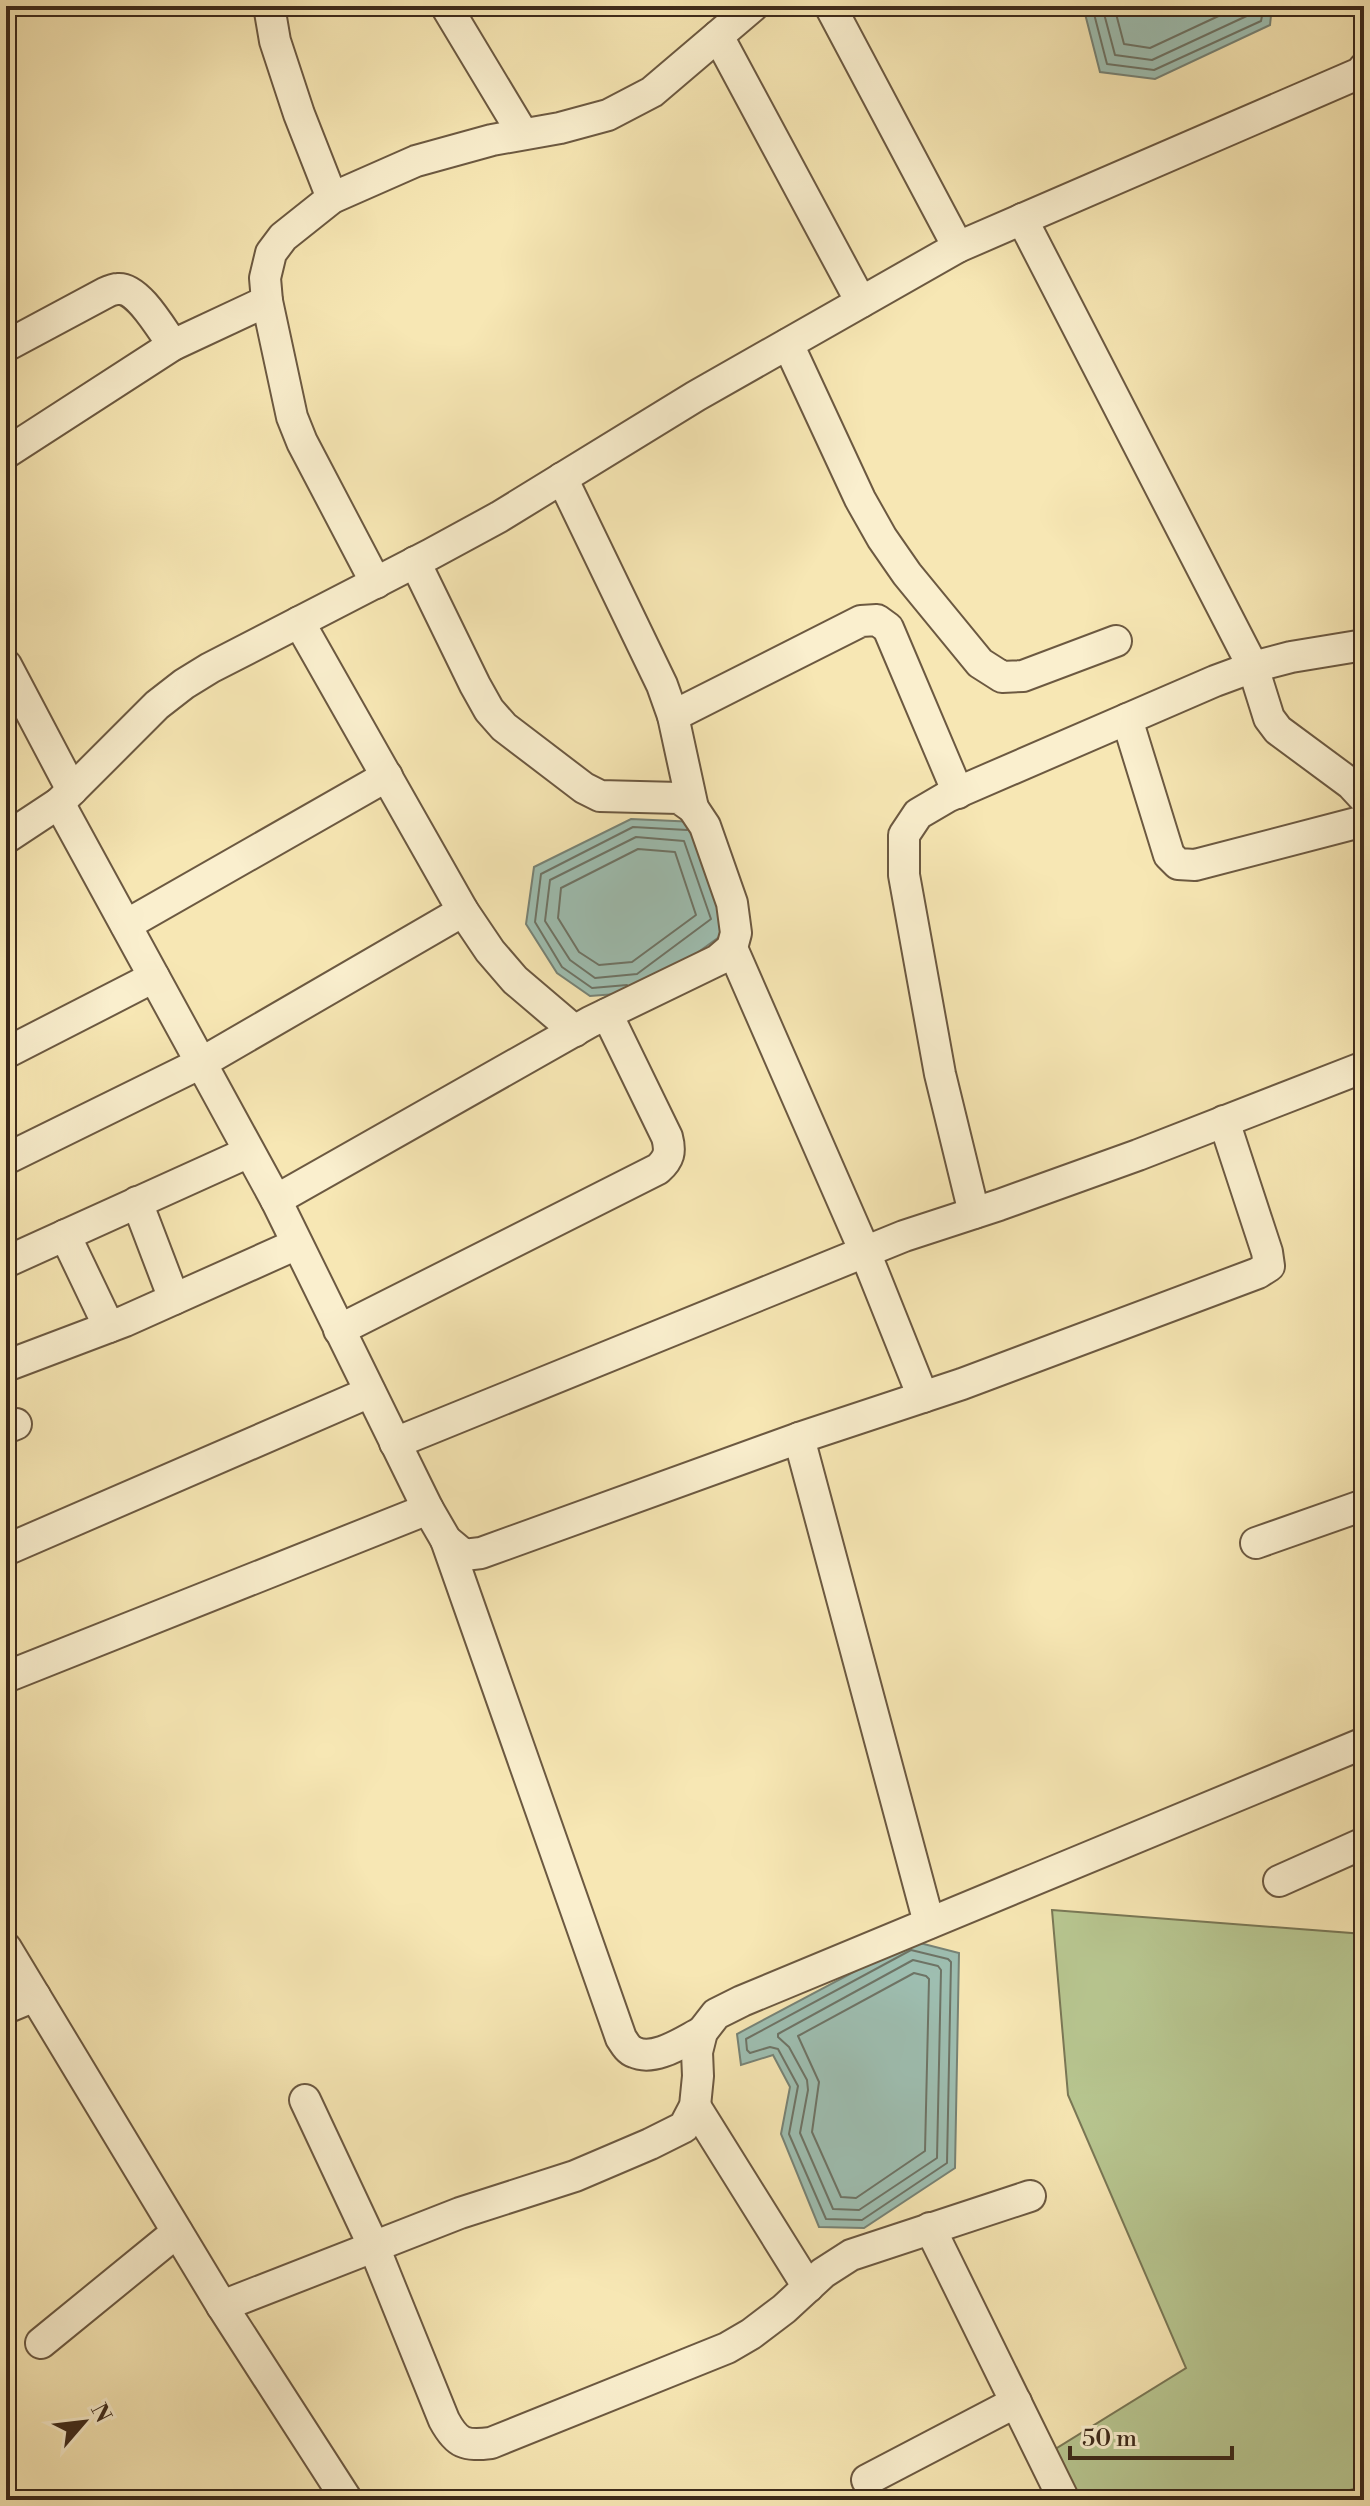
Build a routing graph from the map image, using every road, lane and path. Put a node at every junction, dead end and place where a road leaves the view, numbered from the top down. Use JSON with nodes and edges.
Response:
{"nodes":[{"id":1,"x":269,"y":6,"type":"edge"},
{"id":2,"x":446,"y":6,"type":"edge"},
{"id":3,"x":753,"y":6,"type":"edge"},
{"id":4,"x":830,"y":6,"type":"edge"},
{"id":5,"x":718,"y":36,"type":"junction"},
{"id":6,"x":1364,"y":68,"type":"edge"},
{"id":7,"x":523,"y":134,"type":"junction"},
{"id":8,"x":332,"y":198,"type":"junction"},
{"id":9,"x":1022,"y":219,"type":"junction"},
{"id":10,"x":958,"y":247,"type":"junction"},
{"id":11,"x":267,"y":301,"type":"junction"},
{"id":12,"x":861,"y":302,"type":"junction"},
{"id":13,"x":788,"y":344,"type":"junction"},
{"id":14,"x":173,"y":345,"type":"junction"},
{"id":15,"x":6,"y":346,"type":"edge"},
{"id":16,"x":6,"y":453,"type":"edge"},
{"id":17,"x":562,"y":478,"type":"junction"},
{"id":18,"x":415,"y":562,"type":"junction"},
{"id":19,"x":376,"y":583,"type":"junction"},
{"id":20,"x":299,"y":622,"type":"junction"},
{"id":21,"x":1116,"y":641,"type":"dead end"},
{"id":22,"x":1364,"y":645,"type":"edge"},
{"id":23,"x":6,"y":665,"type":"edge"},
{"id":24,"x":1253,"y":667,"type":"junction"},
{"id":25,"x":673,"y":716,"type":"junction"},
{"id":26,"x":1127,"y":719,"type":"junction"},
{"id":27,"x":387,"y":776,"type":"junction"},
{"id":28,"x":958,"y":793,"type":"junction"},
{"id":29,"x":65,"y":796,"type":"junction"},
{"id":30,"x":1364,"y":798,"type":"edge"},
{"id":31,"x":693,"y":808,"type":"junction"},
{"id":32,"x":1364,"y":821,"type":"edge"},
{"id":33,"x":6,"y":838,"type":"edge"},
{"id":34,"x":463,"y":911,"type":"junction"},
{"id":35,"x":126,"y":925,"type":"junction"},
{"id":36,"x":732,"y":948,"type":"junction"},
{"id":37,"x":154,"y":977,"type":"junction"},
{"id":38,"x":607,"y":1014,"type":"junction"},
{"id":39,"x":575,"y":1031,"type":"junction"},
{"id":40,"x":6,"y":1053,"type":"edge"},
{"id":41,"x":201,"y":1063,"type":"junction"},
{"id":42,"x":1364,"y":1067,"type":"edge"},
{"id":43,"x":1224,"y":1121,"type":"junction"},
{"id":44,"x":249,"y":1152,"type":"junction"},
{"id":45,"x":6,"y":1159,"type":"edge"},
{"id":46,"x":276,"y":1200,"type":"junction"},
{"id":47,"x":137,"y":1202,"type":"junction"},
{"id":48,"x":974,"y":1213,"type":"junction"},
{"id":49,"x":65,"y":1235,"type":"junction"},
{"id":50,"x":297,"y":1244,"type":"junction"},
{"id":51,"x":865,"y":1252,"type":"junction"},
{"id":52,"x":6,"y":1262,"type":"edge"},
{"id":53,"x":174,"y":1299,"type":"junction"},
{"id":54,"x":109,"y":1327,"type":"junction"},
{"id":55,"x":339,"y":1330,"type":"junction"},
{"id":56,"x":6,"y":1366,"type":"edge"},
{"id":57,"x":370,"y":1392,"type":"junction"},
{"id":58,"x":923,"y":1397,"type":"junction"},
{"id":59,"x":799,"y":1438,"type":"junction"},
{"id":60,"x":395,"y":1443,"type":"junction"},
{"id":61,"x":1364,"y":1505,"type":"edge"},
{"id":62,"x":428,"y":1509,"type":"junction"},
{"id":63,"x":446,"y":1540,"type":"junction"},
{"id":64,"x":1256,"y":1543,"type":"dead end"},
{"id":65,"x":6,"y":1550,"type":"edge"},
{"id":66,"x":6,"y":1677,"type":"edge"},
{"id":67,"x":1364,"y":1743,"type":"edge"},
{"id":68,"x":1364,"y":1843,"type":"edge"},
{"id":69,"x":1279,"y":1881,"type":"dead end"},
{"id":70,"x":929,"y":1923,"type":"junction"},
{"id":71,"x":6,"y":1948,"type":"edge"},
{"id":72,"x":35,"y":1996,"type":"junction"},
{"id":73,"x":6,"y":2008,"type":"edge"},
{"id":74,"x":702,"y":2032,"type":"junction"},
{"id":75,"x":305,"y":2100,"type":"dead end"},
{"id":76,"x":695,"y":2106,"type":"junction"},
{"id":77,"x":1030,"y":2196,"type":"dead end"},
{"id":78,"x":930,"y":2228,"type":"junction"},
{"id":79,"x":177,"y":2232,"type":"junction"},
{"id":80,"x":374,"y":2247,"type":"junction"},
{"id":81,"x":808,"y":2287,"type":"junction"},
{"id":82,"x":222,"y":2306,"type":"junction"},
{"id":83,"x":41,"y":2343,"type":"dead end"},
{"id":84,"x":1016,"y":2402,"type":"junction"},
{"id":85,"x":867,"y":2480,"type":"dead end"},
{"id":86,"x":1052,"y":2496,"type":"edge"},
{"id":87,"x":347,"y":2500,"type":"edge"}],
"edges":[{"from":1,"to":8,"type":"street"},
{"from":2,"to":7,"type":"street"},
{"from":3,"to":5,"type":"street"},
{"from":4,"to":10,"type":"street"},
{"from":5,"to":7,"type":"street"},
{"from":5,"to":12,"type":"street"},
{"from":6,"to":9,"type":"street"},
{"from":7,"to":8,"type":"street"},
{"from":8,"to":11,"type":"street"},
{"from":9,"to":10,"type":"street"},
{"from":9,"to":24,"type":"street"},
{"from":10,"to":12,"type":"street"},
{"from":11,"to":14,"type":"street"},
{"from":11,"to":19,"type":"street"},
{"from":12,"to":13,"type":"street"},
{"from":13,"to":17,"type":"street"},
{"from":13,"to":21,"type":"street"},
{"from":14,"to":15,"type":"street"},
{"from":14,"to":16,"type":"street"},
{"from":17,"to":18,"type":"street"},
{"from":17,"to":25,"type":"street"},
{"from":18,"to":19,"type":"street"},
{"from":18,"to":31,"type":"street"},
{"from":19,"to":20,"type":"street"},
{"from":20,"to":27,"type":"street"},
{"from":20,"to":29,"type":"street"},
{"from":22,"to":24,"type":"street"},
{"from":23,"to":29,"type":"street"},
{"from":24,"to":26,"type":"street"},
{"from":24,"to":30,"type":"street"},
{"from":25,"to":28,"type":"street"},
{"from":25,"to":31,"type":"street"},
{"from":26,"to":28,"type":"street"},
{"from":26,"to":32,"type":"street"},
{"from":27,"to":34,"type":"street"},
{"from":27,"to":35,"type":"street"},
{"from":28,"to":48,"type":"street"},
{"from":29,"to":33,"type":"street"},
{"from":29,"to":35,"type":"street"},
{"from":31,"to":36,"type":"street"},
{"from":34,"to":39,"type":"street"},
{"from":34,"to":41,"type":"street"},
{"from":35,"to":37,"type":"street"},
{"from":36,"to":38,"type":"street"},
{"from":36,"to":51,"type":"street"},
{"from":37,"to":40,"type":"street"},
{"from":37,"to":41,"type":"street"},
{"from":38,"to":39,"type":"street"},
{"from":38,"to":55,"type":"street"},
{"from":39,"to":46,"type":"street"},
{"from":41,"to":44,"type":"street"},
{"from":41,"to":45,"type":"street"},
{"from":42,"to":43,"type":"street"},
{"from":43,"to":48,"type":"street"},
{"from":43,"to":58,"type":"street"},
{"from":44,"to":46,"type":"street"},
{"from":44,"to":47,"type":"street"},
{"from":46,"to":50,"type":"street"},
{"from":47,"to":49,"type":"street"},
{"from":47,"to":53,"type":"street"},
{"from":48,"to":51,"type":"street"},
{"from":49,"to":52,"type":"street"},
{"from":49,"to":54,"type":"street"},
{"from":50,"to":53,"type":"street"},
{"from":50,"to":55,"type":"street"},
{"from":51,"to":58,"type":"street"},
{"from":51,"to":60,"type":"street"},
{"from":53,"to":54,"type":"street"},
{"from":54,"to":56,"type":"street"},
{"from":55,"to":57,"type":"street"},
{"from":57,"to":60,"type":"street"},
{"from":57,"to":65,"type":"street"},
{"from":58,"to":59,"type":"street"},
{"from":59,"to":63,"type":"street"},
{"from":59,"to":70,"type":"street"},
{"from":60,"to":62,"type":"street"},
{"from":61,"to":64,"type":"street"},
{"from":62,"to":63,"type":"street"},
{"from":62,"to":66,"type":"street"},
{"from":63,"to":74,"type":"street"},
{"from":67,"to":70,"type":"street"},
{"from":68,"to":69,"type":"street"},
{"from":70,"to":74,"type":"street"},
{"from":71,"to":72,"type":"street"},
{"from":72,"to":73,"type":"street"},
{"from":72,"to":79,"type":"street"},
{"from":74,"to":76,"type":"street"},
{"from":75,"to":80,"type":"street"},
{"from":76,"to":80,"type":"street"},
{"from":76,"to":81,"type":"street"},
{"from":77,"to":78,"type":"street"},
{"from":78,"to":81,"type":"street"},
{"from":78,"to":84,"type":"street"},
{"from":79,"to":82,"type":"street"},
{"from":79,"to":83,"type":"street"},
{"from":80,"to":81,"type":"street"},
{"from":80,"to":82,"type":"street"},
{"from":82,"to":87,"type":"street"},
{"from":84,"to":85,"type":"street"},
{"from":84,"to":86,"type":"street"}]}
